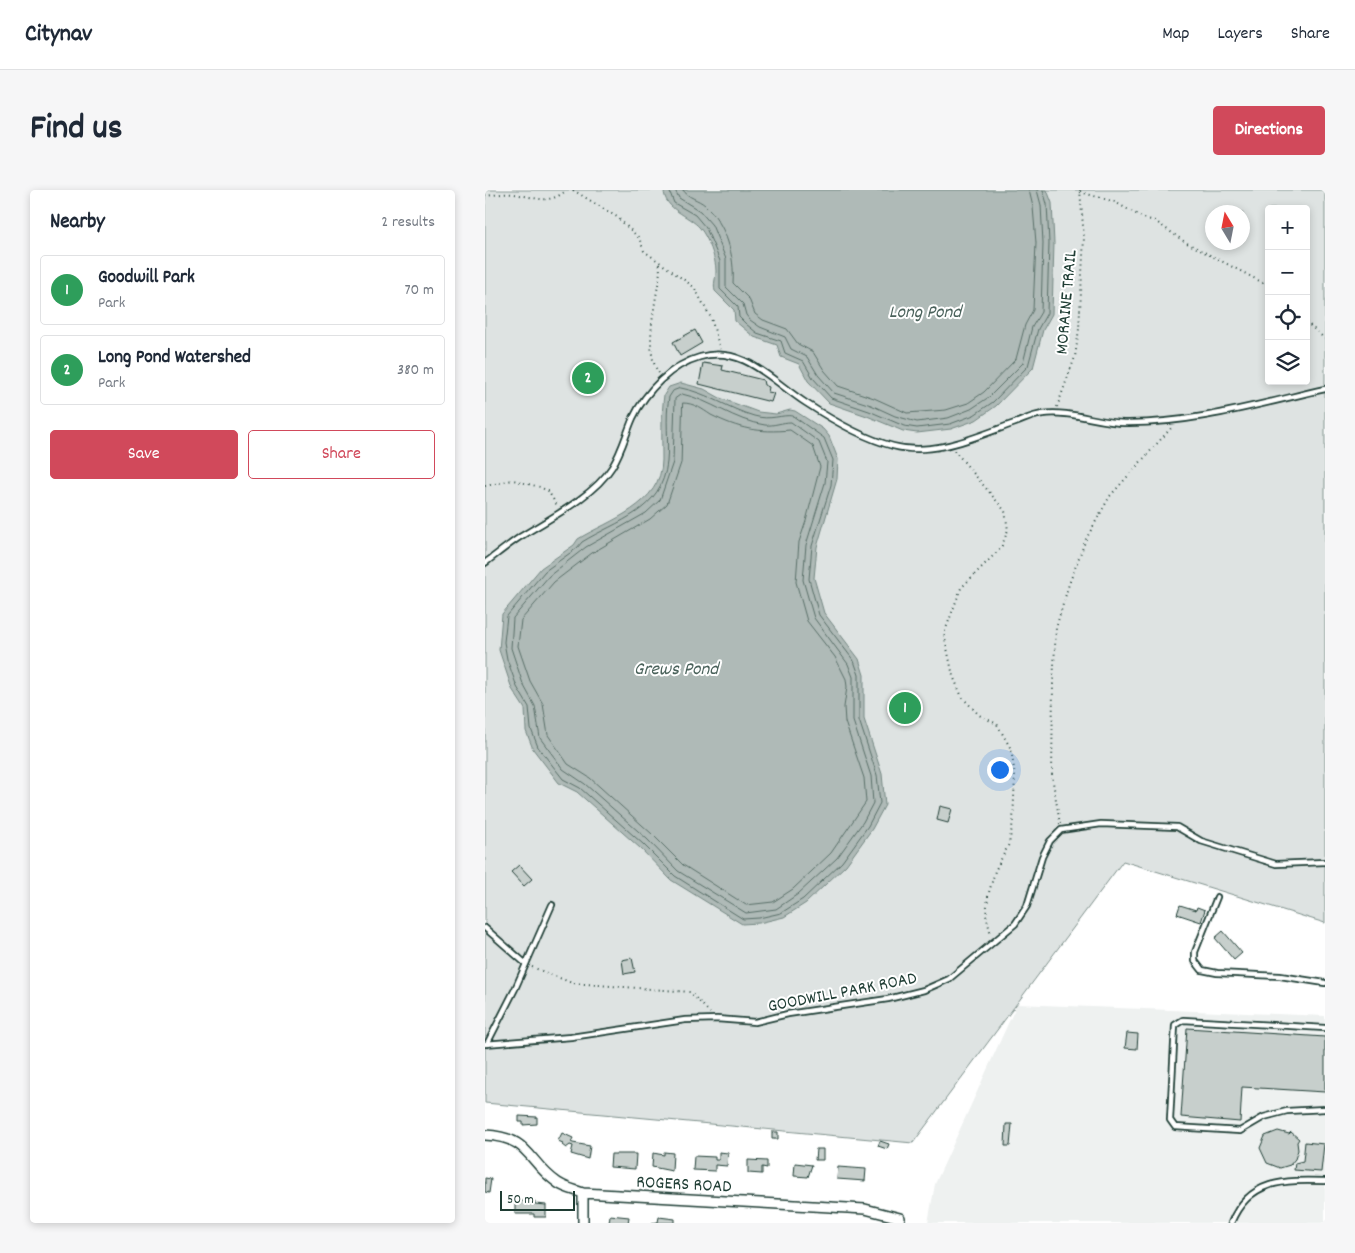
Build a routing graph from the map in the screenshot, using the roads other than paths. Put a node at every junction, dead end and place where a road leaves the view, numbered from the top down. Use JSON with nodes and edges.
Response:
{"nodes":[{"id":1,"x":1325,"y":389,"type":"edge"},
{"id":2,"x":485,"y":563,"type":"edge"},
{"id":3,"x":1325,"y":862,"type":"edge"},
{"id":4,"x":1217,"y":897,"type":"dead end"},
{"id":5,"x":552,"y":905,"type":"dead end"},
{"id":6,"x":485,"y":928,"type":"edge"},
{"id":7,"x":526,"y":964,"type":"junction"},
{"id":8,"x":1325,"y":983,"type":"edge"},
{"id":9,"x":1325,"y":1028,"type":"edge"},
{"id":10,"x":486,"y":1044,"type":"edge"},
{"id":11,"x":1325,"y":1109,"type":"edge"},
{"id":12,"x":485,"y":1135,"type":"edge"},
{"id":13,"x":1325,"y":1181,"type":"edge"},
{"id":14,"x":583,"y":1193,"type":"junction"},
{"id":15,"x":900,"y":1218,"type":"dead end"},
{"id":16,"x":583,"y":1223,"type":"edge"},
{"id":17,"x":1231,"y":1223,"type":"edge"}],
"edges":[{"from":1,"to":2,"type":"lane"},
{"from":3,"to":10,"type":"lane","name":"GOODWILL PARK ROAD"},
{"from":4,"to":8,"type":"lane"},
{"from":5,"to":7,"type":"lane"},
{"from":6,"to":7,"type":"lane"},
{"from":7,"to":10,"type":"lane"},
{"from":9,"to":11,"type":"lane"},
{"from":12,"to":14,"type":"street","name":"ROGERS ROAD"},
{"from":13,"to":17,"type":"lane"},
{"from":14,"to":15,"type":"street","name":"ROGERS ROAD"},
{"from":14,"to":16,"type":"street"}]}
